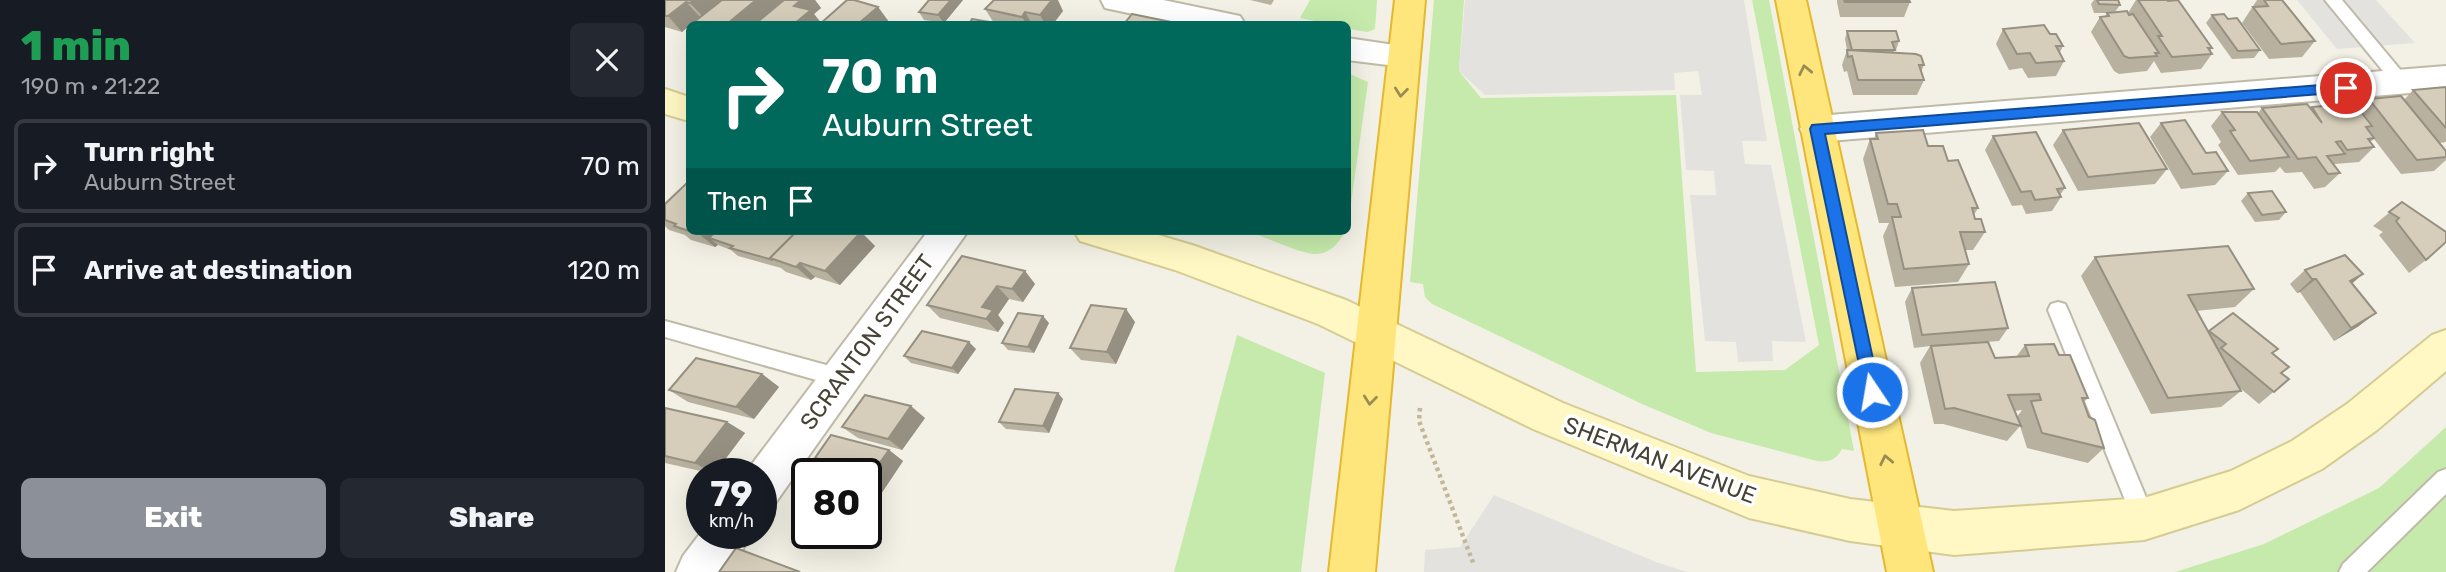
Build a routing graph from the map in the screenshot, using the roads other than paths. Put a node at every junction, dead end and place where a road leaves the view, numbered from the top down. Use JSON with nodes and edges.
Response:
{"nodes":[{"id":1,"x":1410,"y":0,"type":"edge"},
{"id":2,"x":1791,"y":0,"type":"edge"},
{"id":3,"x":2333,"y":0,"type":"edge"},
{"id":4,"x":1111,"y":9,"type":"edge"},
{"id":5,"x":1205,"y":21,"type":"edge"},
{"id":6,"x":1351,"y":49,"type":"edge"},
{"id":7,"x":1405,"y":56,"type":"junction"},
{"id":8,"x":2446,"y":78,"type":"edge"},
{"id":9,"x":2402,"y":83,"type":"junction"},
{"id":10,"x":665,"y":101,"type":"edge"},
{"id":11,"x":686,"y":107,"type":"edge"},
{"id":12,"x":1817,"y":129,"type":"junction"},
{"id":13,"x":946,"y":235,"type":"edge"},
{"id":14,"x":1107,"y":235,"type":"edge"},
{"id":15,"x":2058,"y":310,"type":"dead end"},
{"id":16,"x":665,"y":329,"type":"edge"},
{"id":17,"x":1376,"y":332,"type":"junction"},
{"id":18,"x":2446,"y":347,"type":"edge"},
{"id":19,"x":841,"y":378,"type":"junction"},
{"id":20,"x":777,"y":465,"type":"edge"},
{"id":21,"x":2446,"y":479,"type":"edge"},
{"id":22,"x":2144,"y":519,"type":"junction"},
{"id":23,"x":1900,"y":527,"type":"junction"},
{"id":24,"x":716,"y":549,"type":"edge"},
{"id":25,"x":699,"y":572,"type":"edge"},
{"id":26,"x":1352,"y":572,"type":"edge"},
{"id":27,"x":1910,"y":572,"type":"edge"},
{"id":28,"x":2351,"y":572,"type":"edge"}],
"edges":[{"from":1,"to":7,"type":"highway"},
{"from":12,"to":2,"type":"highway","one_way":true},
{"from":3,"to":9,"type":"lane"},
{"from":4,"to":5,"type":"street"},
{"from":6,"to":7,"type":"street"},
{"from":7,"to":17,"type":"highway","one_way":true},
{"from":8,"to":9,"type":"street"},
{"from":9,"to":12,"type":"street"},
{"from":10,"to":11,"type":"main road"},
{"from":23,"to":12,"type":"highway","one_way":true},
{"from":13,"to":19,"type":"street","name":"SCRANTON STREET"},
{"from":14,"to":17,"type":"main road","name":"SHERMAN AVENUE"},
{"from":15,"to":22,"type":"lane"},
{"from":16,"to":19,"type":"lane"},
{"from":17,"to":23,"type":"main road","name":"SHERMAN AVENUE"},
{"from":17,"to":26,"type":"highway","one_way":true},
{"from":18,"to":22,"type":"main road","name":"SHERMAN AVENUE"},
{"from":19,"to":20,"type":"street","name":"SCRANTON STREET"},
{"from":21,"to":28,"type":"lane"},
{"from":22,"to":23,"type":"main road","name":"SHERMAN AVENUE"},
{"from":23,"to":27,"type":"highway"},
{"from":24,"to":25,"type":"street"}]}
